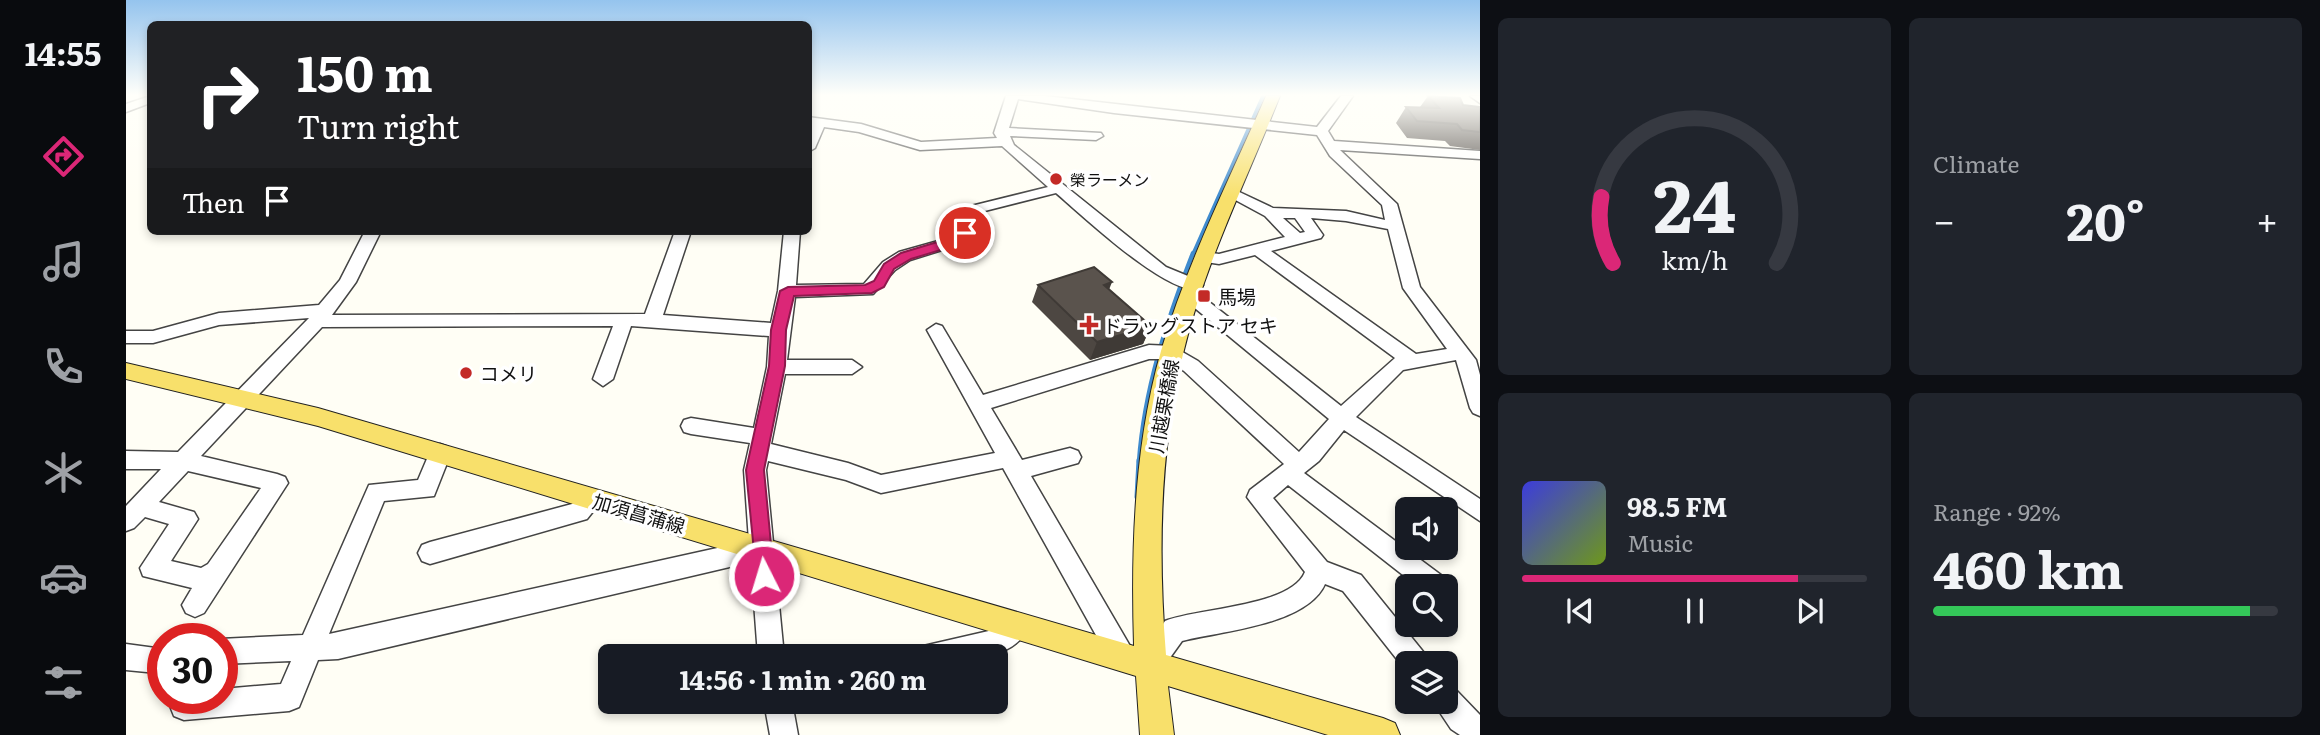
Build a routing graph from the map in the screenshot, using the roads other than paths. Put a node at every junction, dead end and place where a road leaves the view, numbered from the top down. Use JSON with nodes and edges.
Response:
{"nodes":[{"id":1,"x":869,"y":130,"type":"edge"},
{"id":2,"x":1004,"y":130,"type":"edge"},
{"id":3,"x":1259,"y":130,"type":"edge"},
{"id":4,"x":1287,"y":130,"type":"edge"},
{"id":5,"x":1329,"y":130,"type":"edge"},
{"id":6,"x":1096,"y":136,"type":"dead end"},
{"id":7,"x":1003,"y":137,"type":"junction"},
{"id":8,"x":1325,"y":138,"type":"junction"},
{"id":9,"x":1480,"y":155,"type":"edge"},
{"id":10,"x":1056,"y":188,"type":"junction"},
{"id":11,"x":1233,"y":192,"type":"junction"},
{"id":12,"x":1270,"y":213,"type":"junction"},
{"id":13,"x":1300,"y":213,"type":"junction"},
{"id":14,"x":1394,"y":226,"type":"junction"},
{"id":15,"x":371,"y":235,"type":"edge"},
{"id":16,"x":682,"y":235,"type":"edge"},
{"id":17,"x":792,"y":235,"type":"edge"},
{"id":18,"x":1296,"y":239,"type":"junction"},
{"id":19,"x":1259,"y":250,"type":"junction"},
{"id":20,"x":1205,"y":257,"type":"junction"},
{"id":21,"x":788,"y":291,"type":"junction"},
{"id":22,"x":1192,"y":292,"type":"junction"},
{"id":23,"x":321,"y":316,"type":"junction"},
{"id":24,"x":624,"y":320,"type":"junction"},
{"id":25,"x":652,"y":320,"type":"junction"},
{"id":26,"x":779,"y":330,"type":"junction"},
{"id":27,"x":936,"y":330,"type":"dead end"},
{"id":28,"x":126,"y":337,"type":"edge"},
{"id":29,"x":1172,"y":353,"type":"junction"},
{"id":30,"x":1469,"y":358,"type":"edge"},
{"id":31,"x":1413,"y":361,"type":"junction"},
{"id":32,"x":777,"y":366,"type":"junction"},
{"id":33,"x":852,"y":367,"type":"dead end"},
{"id":34,"x":126,"y":372,"type":"edge"},
{"id":35,"x":603,"y":379,"type":"dead end"},
{"id":36,"x":246,"y":397,"type":"junction"},
{"id":37,"x":976,"y":405,"type":"junction"},
{"id":38,"x":1480,"y":408,"type":"edge"},
{"id":39,"x":1342,"y":418,"type":"junction"},
{"id":40,"x":691,"y":426,"type":"dead end"},
{"id":41,"x":761,"y":444,"type":"junction"},
{"id":42,"x":440,"y":453,"type":"junction"},
{"id":43,"x":1070,"y":457,"type":"dead end"},
{"id":44,"x":126,"y":460,"type":"edge"},
{"id":45,"x":184,"y":461,"type":"junction"},
{"id":46,"x":1011,"y":465,"type":"junction"},
{"id":47,"x":1292,"y":468,"type":"junction"},
{"id":48,"x":592,"y":499,"type":"junction"},
{"id":49,"x":1480,"y":511,"type":"edge"},
{"id":50,"x":133,"y":513,"type":"edge"},
{"id":51,"x":762,"y":549,"type":"junction"},
{"id":52,"x":430,"y":553,"type":"dead end"},
{"id":53,"x":1318,"y":570,"type":"junction"},
{"id":54,"x":1421,"y":574,"type":"edge"},
{"id":55,"x":209,"y":576,"type":"junction"},
{"id":56,"x":195,"y":605,"type":"dead end"},
{"id":57,"x":1017,"y":625,"type":"junction"},
{"id":58,"x":312,"y":644,"type":"junction"},
{"id":59,"x":770,"y":644,"type":"edge"},
{"id":60,"x":986,"y":644,"type":"edge"},
{"id":61,"x":238,"y":650,"type":"edge"},
{"id":62,"x":1406,"y":651,"type":"edge"},
{"id":63,"x":127,"y":657,"type":"edge"},
{"id":64,"x":147,"y":659,"type":"edge"},
{"id":65,"x":1135,"y":660,"type":"junction"},
{"id":66,"x":238,"y":701,"type":"edge"},
{"id":67,"x":780,"y":714,"type":"edge"},
{"id":68,"x":1457,"y":714,"type":"edge"},
{"id":69,"x":1480,"y":732,"type":"edge"},
{"id":70,"x":784,"y":735,"type":"edge"},
{"id":71,"x":1157,"y":735,"type":"edge"},
{"id":72,"x":1383,"y":735,"type":"edge"}],
"edges":[{"from":1,"to":7,"type":"street"},
{"from":2,"to":7,"type":"street"},
{"from":3,"to":11,"type":"main road","name":"川越栗橋線"},
{"from":4,"to":8,"type":"street"},
{"from":5,"to":8,"type":"street"},
{"from":6,"to":7,"type":"street"},
{"from":7,"to":10,"type":"street"},
{"from":8,"to":9,"type":"street"},
{"from":8,"to":14,"type":"street"},
{"from":10,"to":21,"type":"street"},
{"from":10,"to":22,"type":"street"},
{"from":11,"to":12,"type":"street"},
{"from":11,"to":20,"type":"main road","name":"川越栗橋線"},
{"from":12,"to":13,"type":"street"},
{"from":12,"to":18,"type":"street"},
{"from":13,"to":14,"type":"street"},
{"from":13,"to":18,"type":"street"},
{"from":14,"to":30,"type":"street"},
{"from":15,"to":23,"type":"street"},
{"from":16,"to":25,"type":"street"},
{"from":17,"to":21,"type":"street"},
{"from":18,"to":19,"type":"street"},
{"from":19,"to":20,"type":"street"},
{"from":19,"to":31,"type":"street"},
{"from":20,"to":22,"type":"main road","name":"川越栗橋線"},
{"from":21,"to":26,"type":"street"},
{"from":22,"to":29,"type":"main road","name":"川越栗橋線"},
{"from":22,"to":39,"type":"street"},
{"from":23,"to":24,"type":"street"},
{"from":23,"to":28,"type":"street"},
{"from":23,"to":36,"type":"street"},
{"from":24,"to":25,"type":"street"},
{"from":24,"to":35,"type":"street"},
{"from":25,"to":26,"type":"street"},
{"from":26,"to":32,"type":"street"},
{"from":27,"to":37,"type":"street"},
{"from":29,"to":37,"type":"street"},
{"from":29,"to":47,"type":"street"},
{"from":29,"to":65,"type":"main road","name":"川越栗橋線"},
{"from":30,"to":31,"type":"street"},
{"from":30,"to":38,"type":"street"},
{"from":31,"to":39,"type":"street"},
{"from":32,"to":33,"type":"street"},
{"from":32,"to":41,"type":"street"},
{"from":34,"to":36,"type":"main road","name":"加須菖蒲線"},
{"from":36,"to":42,"type":"main road","name":"加須菖蒲線"},
{"from":36,"to":45,"type":"street"},
{"from":37,"to":46,"type":"street"},
{"from":39,"to":47,"type":"street"},
{"from":39,"to":49,"type":"street"},
{"from":40,"to":41,"type":"street"},
{"from":41,"to":46,"type":"street"},
{"from":41,"to":51,"type":"street"},
{"from":42,"to":48,"type":"main road","name":"加須菖蒲線"},
{"from":42,"to":58,"type":"street"},
{"from":43,"to":46,"type":"street"},
{"from":44,"to":45,"type":"street"},
{"from":45,"to":50,"type":"street"},
{"from":45,"to":55,"type":"street"},
{"from":46,"to":65,"type":"street"},
{"from":47,"to":53,"type":"street"},
{"from":47,"to":54,"type":"street"},
{"from":48,"to":51,"type":"main road","name":"加須菖蒲線"},
{"from":48,"to":52,"type":"street"},
{"from":50,"to":55,"type":"street"},
{"from":51,"to":57,"type":"main road","name":"加須菖蒲線"},
{"from":51,"to":58,"type":"street"},
{"from":51,"to":59,"type":"street"},
{"from":53,"to":62,"type":"street"},
{"from":53,"to":65,"type":"street"},
{"from":55,"to":56,"type":"street"},
{"from":57,"to":60,"type":"street"},
{"from":57,"to":65,"type":"main road","name":"加須菖蒲線"},
{"from":58,"to":61,"type":"street"},
{"from":58,"to":66,"type":"street"},
{"from":63,"to":64,"type":"street"},
{"from":65,"to":71,"type":"main road","name":"川越栗橋線"},
{"from":65,"to":72,"type":"main road","name":"加須菖蒲線"},
{"from":67,"to":70,"type":"street"},
{"from":68,"to":69,"type":"street"}]}
